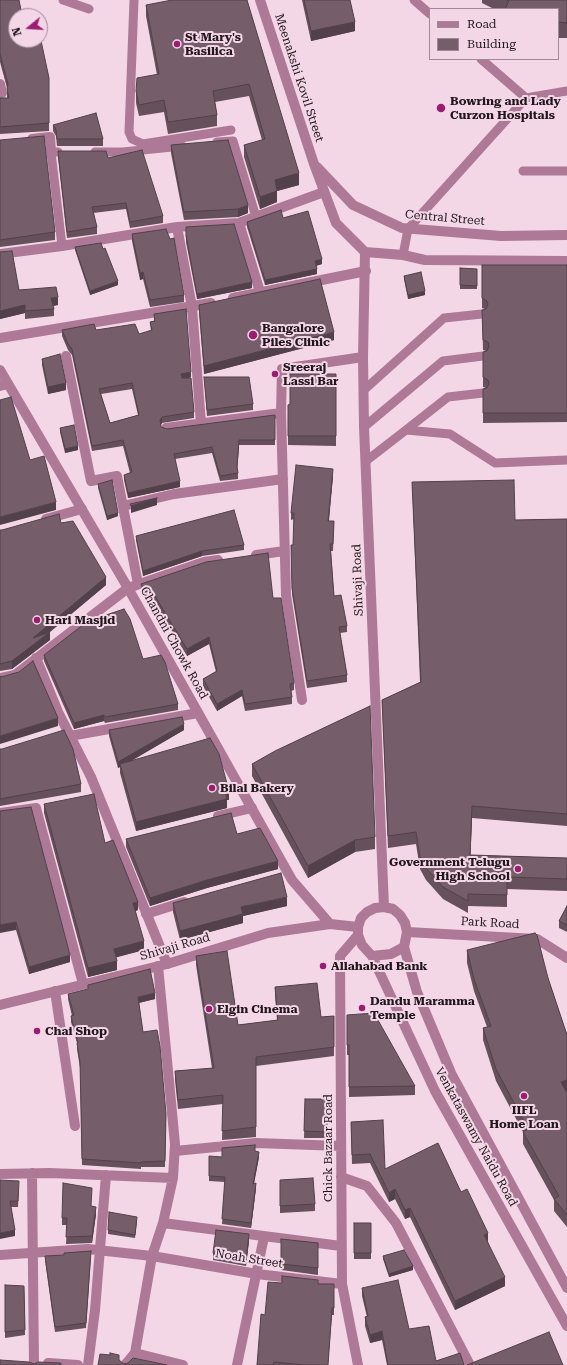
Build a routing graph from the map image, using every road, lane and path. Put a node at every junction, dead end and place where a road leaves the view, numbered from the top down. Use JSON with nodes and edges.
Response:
{"nodes":[{"id":1,"x":63,"y":0,"type":"edge"},
{"id":2,"x":134,"y":0,"type":"edge"},
{"id":3,"x":260,"y":0,"type":"edge"},
{"id":4,"x":414,"y":0,"type":"edge"},
{"id":5,"x":89,"y":9,"type":"dead end"},
{"id":6,"x":429,"y":13,"type":"edge"},
{"id":7,"x":482,"y":60,"type":"edge"},
{"id":8,"x":0,"y":84,"type":"edge"},
{"id":9,"x":567,"y":91,"type":"edge"},
{"id":10,"x":0,"y":93,"type":"edge"},
{"id":11,"x":526,"y":98,"type":"junction"},
{"id":12,"x":231,"y":130,"type":"dead end"},
{"id":13,"x":21,"y":139,"type":"edge"},
{"id":14,"x":51,"y":152,"type":"junction"},
{"id":15,"x":67,"y":152,"type":"edge"},
{"id":16,"x":83,"y":152,"type":"edge"},
{"id":17,"x":314,"y":164,"type":"junction"},
{"id":18,"x":523,"y":171,"type":"dead end"},
{"id":19,"x":567,"y":171,"type":"edge"},
{"id":20,"x":324,"y":192,"type":"junction"},
{"id":21,"x":256,"y":217,"type":"junction"},
{"id":22,"x":240,"y":223,"type":"junction"},
{"id":23,"x":177,"y":227,"type":"junction"},
{"id":24,"x":408,"y":229,"type":"junction"},
{"id":25,"x":567,"y":235,"type":"edge"},
{"id":26,"x":62,"y":246,"type":"junction"},
{"id":27,"x":365,"y":252,"type":"junction"},
{"id":28,"x":0,"y":254,"type":"edge"},
{"id":29,"x":403,"y":255,"type":"junction"},
{"id":30,"x":567,"y":261,"type":"edge"},
{"id":31,"x":366,"y":271,"type":"junction"},
{"id":32,"x":260,"y":292,"type":"junction"},
{"id":33,"x":192,"y":307,"type":"junction"},
{"id":34,"x":482,"y":314,"type":"edge"},
{"id":35,"x":0,"y":338,"type":"edge"},
{"id":36,"x":66,"y":356,"type":"dead end"},
{"id":37,"x":483,"y":356,"type":"edge"},
{"id":38,"x":363,"y":357,"type":"junction"},
{"id":39,"x":0,"y":370,"type":"edge"},
{"id":40,"x":4,"y":385,"type":"edge"},
{"id":41,"x":364,"y":390,"type":"junction"},
{"id":42,"x":483,"y":393,"type":"edge"},
{"id":43,"x":281,"y":413,"type":"junction"},
{"id":44,"x":201,"y":424,"type":"junction"},
{"id":45,"x":364,"y":427,"type":"junction"},
{"id":46,"x":166,"y":428,"type":"edge"},
{"id":47,"x":406,"y":430,"type":"junction"},
{"id":48,"x":567,"y":460,"type":"edge"},
{"id":49,"x":366,"y":462,"type":"junction"},
{"id":50,"x":283,"y":479,"type":"junction"},
{"id":51,"x":123,"y":506,"type":"junction"},
{"id":52,"x":82,"y":509,"type":"junction"},
{"id":53,"x":37,"y":522,"type":"edge"},
{"id":54,"x":284,"y":551,"type":"junction"},
{"id":55,"x":248,"y":556,"type":"edge"},
{"id":56,"x":226,"y":559,"type":"edge"},
{"id":57,"x":133,"y":586,"type":"junction"},
{"id":58,"x":36,"y":658,"type":"junction"},
{"id":59,"x":0,"y":678,"type":"edge"},
{"id":60,"x":302,"y":700,"type":"dead end"},
{"id":61,"x":198,"y":712,"type":"junction"},
{"id":62,"x":65,"y":733,"type":"junction"},
{"id":63,"x":252,"y":808,"type":"junction"},
{"id":64,"x":0,"y":813,"type":"edge"},
{"id":65,"x":207,"y":819,"type":"edge"},
{"id":66,"x":195,"y":898,"type":"edge"},
{"id":67,"x":384,"y":906,"type":"junction"},
{"id":68,"x":146,"y":914,"type":"junction"},
{"id":69,"x":330,"y":924,"type":"junction"},
{"id":70,"x":358,"y":931,"type":"junction"},
{"id":71,"x":407,"y":932,"type":"junction"},
{"id":72,"x":404,"y":947,"type":"junction"},
{"id":73,"x":372,"y":956,"type":"junction"},
{"id":74,"x":567,"y":958,"type":"edge"},
{"id":75,"x":162,"y":965,"type":"junction"},
{"id":76,"x":83,"y":984,"type":"junction"},
{"id":77,"x":55,"y":991,"type":"junction"},
{"id":78,"x":0,"y":1005,"type":"edge"},
{"id":79,"x":75,"y":1126,"type":"dead end"},
{"id":80,"x":341,"y":1146,"type":"junction"},
{"id":81,"x":175,"y":1151,"type":"junction"},
{"id":82,"x":32,"y":1173,"type":"junction"},
{"id":83,"x":0,"y":1174,"type":"edge"},
{"id":84,"x":106,"y":1175,"type":"junction"},
{"id":85,"x":341,"y":1176,"type":"junction"},
{"id":86,"x":173,"y":1178,"type":"junction"},
{"id":87,"x":163,"y":1223,"type":"junction"},
{"id":88,"x":264,"y":1237,"type":"junction"},
{"id":89,"x":341,"y":1246,"type":"junction"},
{"id":90,"x":100,"y":1250,"type":"junction"},
{"id":91,"x":33,"y":1252,"type":"junction"},
{"id":92,"x":0,"y":1255,"type":"edge"},
{"id":93,"x":152,"y":1256,"type":"junction"},
{"id":94,"x":257,"y":1274,"type":"junction"},
{"id":95,"x":342,"y":1284,"type":"junction"},
{"id":96,"x":567,"y":1288,"type":"edge"},
{"id":97,"x":567,"y":1326,"type":"edge"},
{"id":98,"x":134,"y":1353,"type":"junction"},
{"id":99,"x":32,"y":1363,"type":"edge"},
{"id":100,"x":359,"y":1364,"type":"edge"},
{"id":101,"x":78,"y":1365,"type":"edge"},
{"id":102,"x":88,"y":1365,"type":"edge"},
{"id":103,"x":125,"y":1365,"type":"edge"},
{"id":104,"x":183,"y":1365,"type":"edge"},
{"id":105,"x":237,"y":1365,"type":"edge"},
{"id":106,"x":470,"y":1365,"type":"edge"}],
"edges":[{"from":1,"to":5,"type":"lane"},
{"from":2,"to":12,"type":"lane"},
{"from":3,"to":17,"type":"street","name":"Meenakshi Kovil Street"},
{"from":4,"to":6,"type":"lane"},
{"from":7,"to":11,"type":"lane"},
{"from":8,"to":10,"type":"street"},
{"from":9,"to":11,"type":"lane"},
{"from":11,"to":24,"type":"lane"},
{"from":13,"to":14,"type":"street"},
{"from":14,"to":15,"type":"lane"},
{"from":14,"to":26,"type":"lane"},
{"from":16,"to":21,"type":"lane"},
{"from":17,"to":20,"type":"street"},
{"from":17,"to":24,"type":"street","name":"Central Street"},
{"from":18,"to":19,"type":"lane"},
{"from":20,"to":21,"type":"street"},
{"from":20,"to":27,"type":"street"},
{"from":21,"to":22,"type":"street"},
{"from":22,"to":23,"type":"street"},
{"from":22,"to":32,"type":"street"},
{"from":23,"to":26,"type":"street"},
{"from":23,"to":33,"type":"street"},
{"from":24,"to":25,"type":"street","name":"Central Street"},
{"from":24,"to":29,"type":"lane"},
{"from":26,"to":28,"type":"street"},
{"from":27,"to":29,"type":"street"},
{"from":27,"to":31,"type":"street","name":"Shivaji Road"},
{"from":29,"to":30,"type":"street"},
{"from":31,"to":32,"type":"street"},
{"from":31,"to":38,"type":"street","name":"Shivaji Road"},
{"from":32,"to":33,"type":"street"},
{"from":33,"to":35,"type":"street"},
{"from":33,"to":44,"type":"street"},
{"from":34,"to":41,"type":"lane"},
{"from":36,"to":51,"type":"street"},
{"from":37,"to":45,"type":"lane"},
{"from":38,"to":41,"type":"street","name":"Shivaji Road"},
{"from":38,"to":43,"type":"street"},
{"from":39,"to":40,"type":"street","name":"Chandni Chowk Road"},
{"from":40,"to":52,"type":"street","name":"Chandni Chowk Road"},
{"from":41,"to":45,"type":"street","name":"Shivaji Road"},
{"from":42,"to":47,"type":"lane"},
{"from":43,"to":44,"type":"street"},
{"from":43,"to":50,"type":"street"},
{"from":44,"to":46,"type":"street"},
{"from":45,"to":49,"type":"street","name":"Shivaji Road"},
{"from":47,"to":48,"type":"lane"},
{"from":47,"to":49,"type":"lane"},
{"from":49,"to":67,"type":"street","name":"Shivaji Road"},
{"from":50,"to":51,"type":"street"},
{"from":50,"to":54,"type":"street"},
{"from":51,"to":57,"type":"street"},
{"from":52,"to":53,"type":"street"},
{"from":52,"to":57,"type":"street","name":"Chandni Chowk Road"},
{"from":54,"to":55,"type":"street"},
{"from":54,"to":60,"type":"street"},
{"from":56,"to":57,"type":"street"},
{"from":57,"to":58,"type":"street"},
{"from":57,"to":61,"type":"street","name":"Chandni Chowk Road"},
{"from":58,"to":59,"type":"street"},
{"from":58,"to":62,"type":"street"},
{"from":61,"to":62,"type":"street"},
{"from":61,"to":63,"type":"street","name":"Chandni Chowk Road"},
{"from":62,"to":68,"type":"street"},
{"from":63,"to":65,"type":"street"},
{"from":63,"to":69,"type":"street","name":"Chandni Chowk Road"},
{"from":64,"to":76,"type":"street"},
{"from":66,"to":68,"type":"street"},
{"from":67,"to":70,"type":"street"},
{"from":67,"to":71,"type":"street"},
{"from":68,"to":75,"type":"street"},
{"from":69,"to":70,"type":"street","name":"Shivaji Road"},
{"from":69,"to":75,"type":"street","name":"Shivaji Road"},
{"from":70,"to":73,"type":"street"},
{"from":70,"to":80,"type":"street","name":"Chick Bazaar Road"},
{"from":71,"to":72,"type":"street"},
{"from":71,"to":74,"type":"street","name":"Park Road"},
{"from":72,"to":73,"type":"street"},
{"from":72,"to":96,"type":"street","name":"Venkataswamy Naidu Road"},
{"from":73,"to":97,"type":"street","name":"Venkataswamy Naidu Road"},
{"from":75,"to":76,"type":"street","name":"Shivaji Road"},
{"from":75,"to":81,"type":"street"},
{"from":76,"to":77,"type":"street","name":"Shivaji Road"},
{"from":77,"to":78,"type":"street","name":"Shivaji Road"},
{"from":77,"to":79,"type":"street"},
{"from":80,"to":81,"type":"street"},
{"from":80,"to":85,"type":"street","name":"Chick Bazaar Road"},
{"from":81,"to":86,"type":"street"},
{"from":82,"to":83,"type":"street"},
{"from":82,"to":84,"type":"street"},
{"from":82,"to":91,"type":"street"},
{"from":84,"to":86,"type":"street"},
{"from":84,"to":90,"type":"street"},
{"from":85,"to":89,"type":"street","name":"Chick Bazaar Road"},
{"from":85,"to":106,"type":"street"},
{"from":86,"to":87,"type":"street"},
{"from":87,"to":88,"type":"street"},
{"from":87,"to":93,"type":"street"},
{"from":88,"to":89,"type":"street"},
{"from":88,"to":94,"type":"street"},
{"from":89,"to":95,"type":"street","name":"Chick Bazaar Road"},
{"from":90,"to":91,"type":"street","name":"Noah Street"},
{"from":90,"to":93,"type":"street","name":"Noah Street"},
{"from":90,"to":102,"type":"street"},
{"from":91,"to":92,"type":"street","name":"Noah Street"},
{"from":91,"to":99,"type":"street"},
{"from":93,"to":94,"type":"street","name":"Noah Street"},
{"from":93,"to":98,"type":"street"},
{"from":94,"to":95,"type":"street","name":"Noah Street"},
{"from":94,"to":105,"type":"street"},
{"from":95,"to":100,"type":"street","name":"Chick Bazaar Road"},
{"from":98,"to":103,"type":"street"},
{"from":98,"to":104,"type":"street"},
{"from":99,"to":101,"type":"street"}]}
